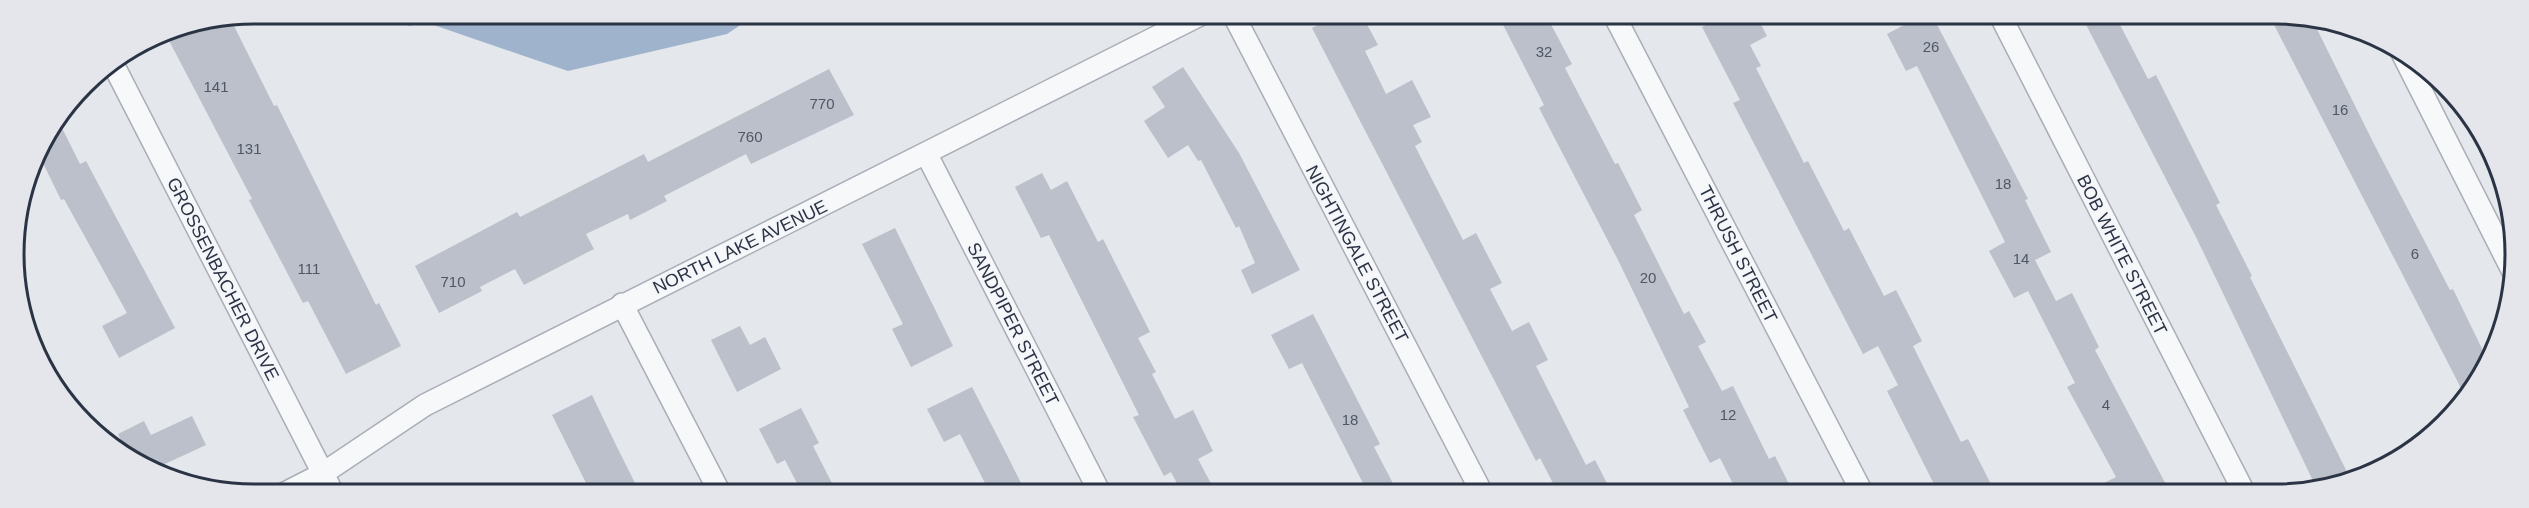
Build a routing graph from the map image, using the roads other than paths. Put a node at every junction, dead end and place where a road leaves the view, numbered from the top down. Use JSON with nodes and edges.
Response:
{"nodes":[{"id":1,"x":1182,"y":24,"type":"edge"},
{"id":2,"x":1238,"y":24,"type":"edge"},
{"id":3,"x":1619,"y":24,"type":"edge"},
{"id":4,"x":2005,"y":24,"type":"edge"},
{"id":5,"x":2410,"y":68,"type":"edge"},
{"id":6,"x":116,"y":70,"type":"edge"},
{"id":7,"x":927,"y":155,"type":"junction"},
{"id":8,"x":2505,"y":256,"type":"edge"},
{"id":9,"x":622,"y":304,"type":"junction"},
{"id":10,"x":322,"y":474,"type":"junction"},
{"id":11,"x":303,"y":484,"type":"edge"},
{"id":12,"x":328,"y":484,"type":"edge"},
{"id":13,"x":715,"y":484,"type":"edge"},
{"id":14,"x":1095,"y":484,"type":"edge"},
{"id":15,"x":1477,"y":484,"type":"edge"},
{"id":16,"x":1858,"y":484,"type":"edge"},
{"id":17,"x":2240,"y":484,"type":"edge"}],
"edges":[{"from":1,"to":7,"type":"street","name":"NORTH LAKE AVENUE"},
{"from":2,"to":15,"type":"street","name":"NIGHTINGALE STREET"},
{"from":3,"to":16,"type":"street","name":"THRUSH STREET"},
{"from":4,"to":17,"type":"street","name":"BOB WHITE STREET"},
{"from":5,"to":8,"type":"street"},
{"from":6,"to":10,"type":"street","name":"GROSSENBACHER DRIVE"},
{"from":7,"to":9,"type":"street","name":"NORTH LAKE AVENUE"},
{"from":7,"to":14,"type":"street","name":"SANDPIPER STREET"},
{"from":9,"to":10,"type":"street","name":"NORTH LAKE AVENUE"},
{"from":9,"to":13,"type":"street"},
{"from":10,"to":11,"type":"street","name":"NORTH LAKE AVENUE"},
{"from":10,"to":12,"type":"street","name":"GROSSENBACHER DRIVE"}]}
